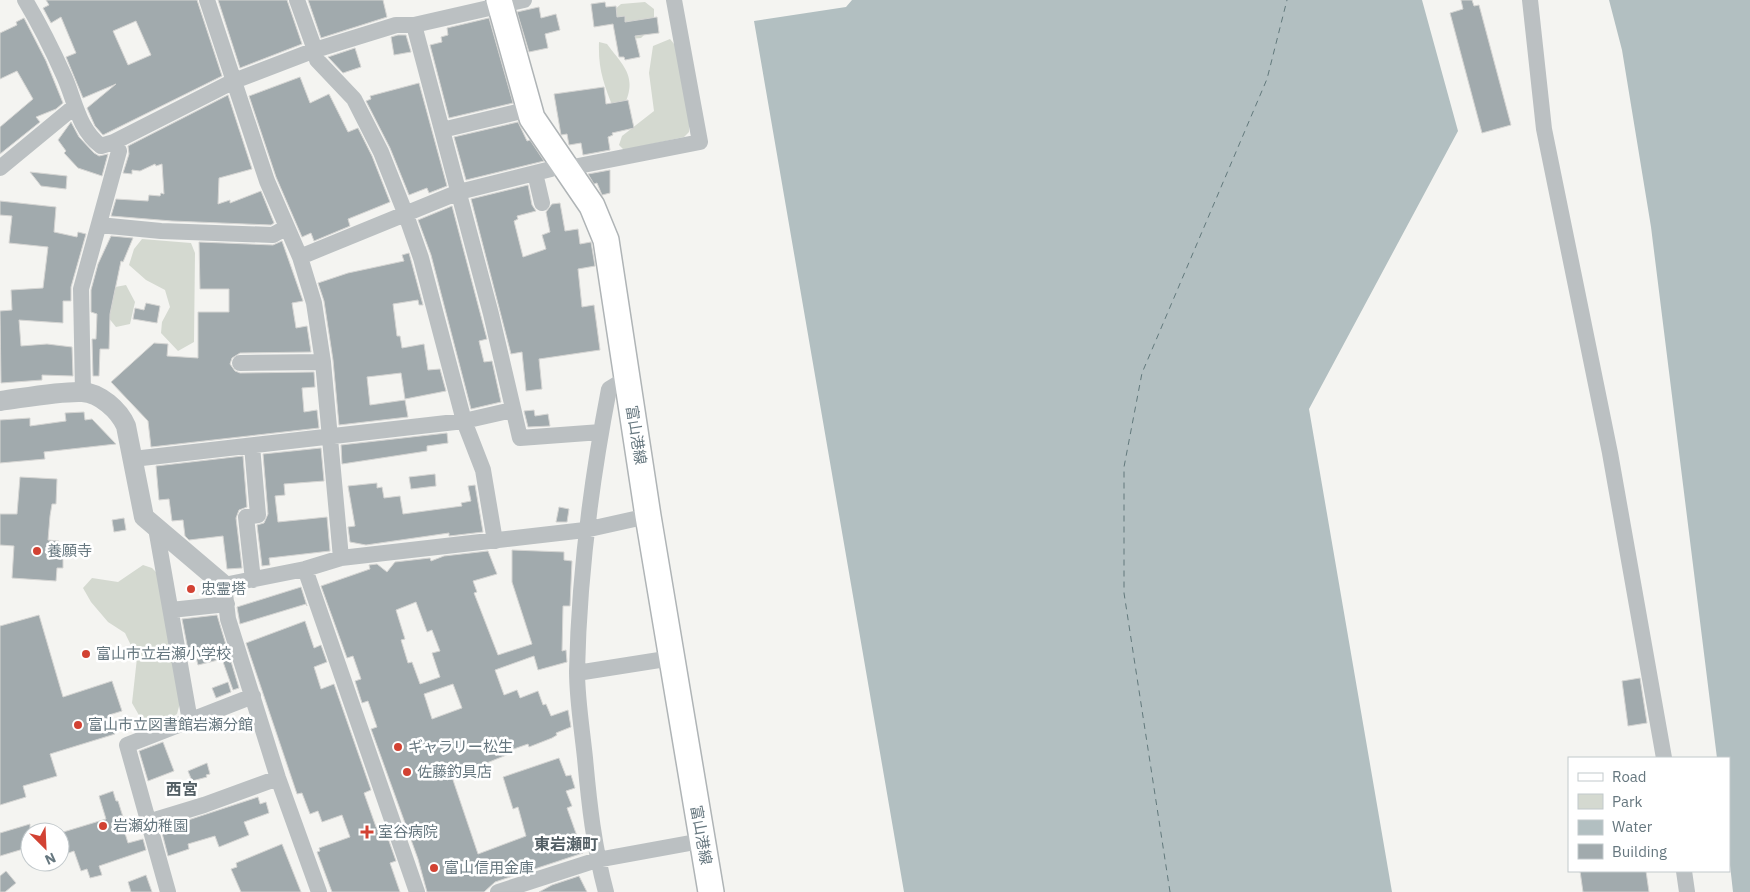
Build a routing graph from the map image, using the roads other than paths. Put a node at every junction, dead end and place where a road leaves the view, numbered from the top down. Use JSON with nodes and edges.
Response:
{"nodes":[{"id":1,"x":25,"y":0,"type":"edge"},
{"id":2,"x":208,"y":0,"type":"edge"},
{"id":3,"x":297,"y":0,"type":"edge"},
{"id":4,"x":524,"y":0,"type":"edge"},
{"id":5,"x":674,"y":0,"type":"edge"},
{"id":6,"x":1530,"y":0,"type":"edge"},
{"id":7,"x":499,"y":2,"type":"edge"},
{"id":8,"x":414,"y":25,"type":"junction"},
{"id":9,"x":315,"y":50,"type":"junction"},
{"id":10,"x":234,"y":81,"type":"junction"},
{"id":11,"x":74,"y":107,"type":"junction"},
{"id":12,"x":530,"y":109,"type":"junction"},
{"id":13,"x":442,"y":130,"type":"junction"},
{"id":14,"x":114,"y":142,"type":"junction"},
{"id":15,"x":567,"y":166,"type":"junction"},
{"id":16,"x":0,"y":168,"type":"edge"},
{"id":17,"x":535,"y":173,"type":"junction"},
{"id":18,"x":458,"y":192,"type":"junction"},
{"id":19,"x":542,"y":203,"type":"dead end"},
{"id":20,"x":406,"y":215,"type":"junction"},
{"id":21,"x":99,"y":225,"type":"junction"},
{"id":22,"x":286,"y":228,"type":"junction"},
{"id":23,"x":300,"y":257,"type":"junction"},
{"id":24,"x":323,"y":362,"type":"junction"},
{"id":25,"x":240,"y":363,"type":"dead end"},
{"id":26,"x":627,"y":378,"type":"junction"},
{"id":27,"x":82,"y":392,"type":"junction"},
{"id":28,"x":0,"y":401,"type":"edge"},
{"id":29,"x":512,"y":410,"type":"junction"},
{"id":30,"x":464,"y":421,"type":"junction"},
{"id":31,"x":601,"y":432,"type":"junction"},
{"id":32,"x":329,"y":438,"type":"junction"},
{"id":33,"x":252,"y":446,"type":"junction"},
{"id":34,"x":133,"y":459,"type":"junction"},
{"id":35,"x":648,"y":516,"type":"junction"},
{"id":36,"x":156,"y":528,"type":"junction"},
{"id":37,"x":585,"y":530,"type":"junction"},
{"id":38,"x":495,"y":541,"type":"junction"},
{"id":39,"x":341,"y":558,"type":"junction"},
{"id":40,"x":306,"y":569,"type":"junction"},
{"id":41,"x":253,"y":580,"type":"junction"},
{"id":42,"x":225,"y":594,"type":"junction"},
{"id":43,"x":171,"y":610,"type":"junction"},
{"id":44,"x":672,"y":658,"type":"junction"},
{"id":45,"x":577,"y":673,"type":"junction"},
{"id":46,"x":253,"y":696,"type":"junction"},
{"id":47,"x":190,"y":721,"type":"junction"},
{"id":48,"x":1664,"y":757,"type":"edge"},
{"id":49,"x":278,"y":778,"type":"junction"},
{"id":50,"x":148,"y":822,"type":"junction"},
{"id":51,"x":701,"y":841,"type":"junction"},
{"id":52,"x":597,"y":860,"type":"junction"},
{"id":53,"x":1684,"y":872,"type":"edge"},
{"id":54,"x":168,"y":892,"type":"edge"},
{"id":55,"x":319,"y":892,"type":"edge"},
{"id":56,"x":417,"y":892,"type":"edge"},
{"id":57,"x":498,"y":892,"type":"edge"},
{"id":58,"x":606,"y":892,"type":"edge"},
{"id":59,"x":711,"y":892,"type":"edge"},
{"id":60,"x":1688,"y":892,"type":"edge"}],
"edges":[{"from":1,"to":11,"type":"street"},
{"from":2,"to":10,"type":"street"},
{"from":3,"to":9,"type":"street"},
{"from":4,"to":7,"type":"street"},
{"from":5,"to":15,"type":"street"},
{"from":6,"to":48,"type":"street"},
{"from":7,"to":8,"type":"street"},
{"from":7,"to":12,"type":"main road","name":"富山港線"},
{"from":8,"to":9,"type":"street"},
{"from":8,"to":13,"type":"street"},
{"from":9,"to":10,"type":"street"},
{"from":9,"to":20,"type":"street"},
{"from":10,"to":14,"type":"street"},
{"from":10,"to":22,"type":"street"},
{"from":11,"to":14,"type":"street"},
{"from":11,"to":16,"type":"street"},
{"from":12,"to":13,"type":"street"},
{"from":12,"to":15,"type":"main road","name":"富山港線"},
{"from":13,"to":18,"type":"street"},
{"from":14,"to":21,"type":"street"},
{"from":15,"to":17,"type":"street"},
{"from":15,"to":26,"type":"main road","name":"富山港線"},
{"from":17,"to":18,"type":"street"},
{"from":17,"to":19,"type":"street"},
{"from":18,"to":20,"type":"street"},
{"from":18,"to":29,"type":"street"},
{"from":20,"to":23,"type":"street"},
{"from":20,"to":30,"type":"street"},
{"from":21,"to":22,"type":"street"},
{"from":21,"to":27,"type":"street"},
{"from":22,"to":23,"type":"street"},
{"from":23,"to":24,"type":"street"},
{"from":24,"to":25,"type":"street"},
{"from":24,"to":32,"type":"street"},
{"from":26,"to":31,"type":"street"},
{"from":26,"to":35,"type":"main road","name":"富山港線"},
{"from":27,"to":28,"type":"street"},
{"from":27,"to":34,"type":"street"},
{"from":29,"to":30,"type":"street"},
{"from":29,"to":31,"type":"street"},
{"from":30,"to":32,"type":"street"},
{"from":30,"to":38,"type":"street"},
{"from":31,"to":37,"type":"street"},
{"from":32,"to":33,"type":"street"},
{"from":32,"to":39,"type":"street"},
{"from":33,"to":34,"type":"street"},
{"from":33,"to":41,"type":"street"},
{"from":34,"to":36,"type":"street"},
{"from":35,"to":37,"type":"street"},
{"from":35,"to":44,"type":"main road","name":"富山港線"},
{"from":36,"to":42,"type":"street"},
{"from":36,"to":43,"type":"street"},
{"from":37,"to":38,"type":"street"},
{"from":37,"to":45,"type":"street"},
{"from":38,"to":39,"type":"street"},
{"from":39,"to":40,"type":"street"},
{"from":40,"to":41,"type":"street"},
{"from":40,"to":56,"type":"street"},
{"from":41,"to":42,"type":"street"},
{"from":42,"to":43,"type":"street"},
{"from":42,"to":46,"type":"street"},
{"from":43,"to":47,"type":"street"},
{"from":44,"to":45,"type":"street"},
{"from":44,"to":51,"type":"main road","name":"富山港線"},
{"from":45,"to":52,"type":"street"},
{"from":46,"to":47,"type":"street"},
{"from":46,"to":49,"type":"street"},
{"from":47,"to":50,"type":"street"},
{"from":49,"to":50,"type":"street"},
{"from":49,"to":55,"type":"street"},
{"from":50,"to":54,"type":"street"},
{"from":51,"to":52,"type":"street"},
{"from":51,"to":59,"type":"main road","name":"富山港線"},
{"from":52,"to":57,"type":"street"},
{"from":52,"to":58,"type":"street"},
{"from":53,"to":60,"type":"street"}]}
